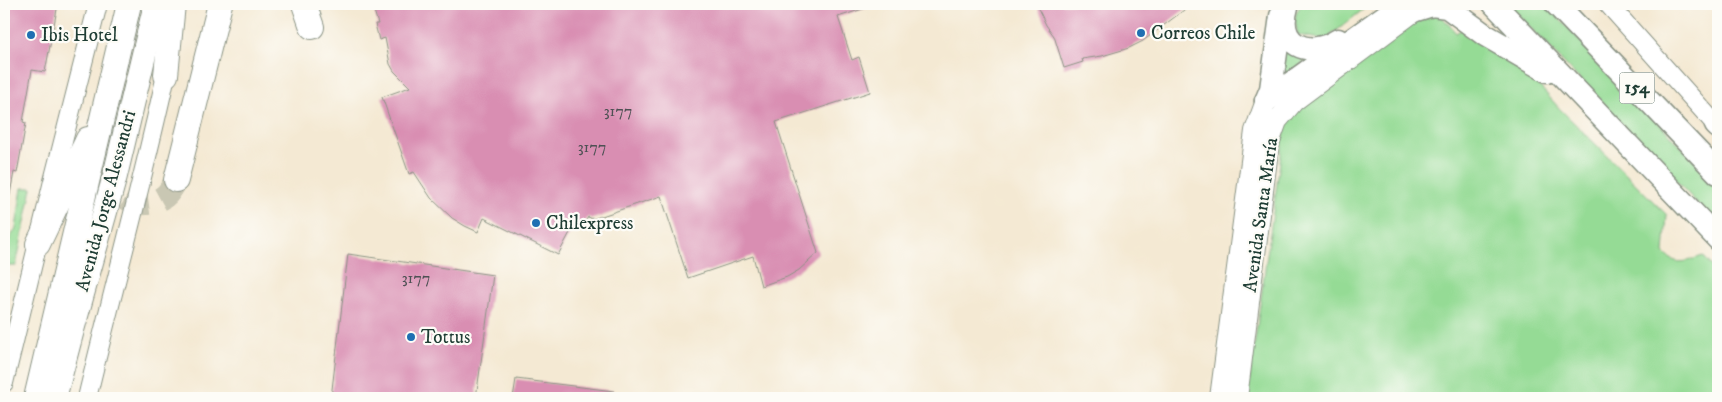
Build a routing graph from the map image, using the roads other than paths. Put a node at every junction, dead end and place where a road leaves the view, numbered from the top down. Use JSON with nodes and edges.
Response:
{"nodes":[{"id":1,"x":98,"y":4,"type":"edge"},
{"id":2,"x":129,"y":4,"type":"edge"},
{"id":3,"x":140,"y":4,"type":"edge"},
{"id":4,"x":156,"y":4,"type":"edge"},
{"id":5,"x":173,"y":4,"type":"edge"},
{"id":6,"x":220,"y":4,"type":"edge"},
{"id":7,"x":304,"y":4,"type":"edge"},
{"id":8,"x":1494,"y":4,"type":"edge"},
{"id":9,"x":1556,"y":4,"type":"edge"},
{"id":10,"x":1576,"y":4,"type":"edge"},
{"id":11,"x":1608,"y":4,"type":"edge"},
{"id":12,"x":1288,"y":6,"type":"edge"},
{"id":13,"x":1404,"y":6,"type":"edge"},
{"id":14,"x":312,"y":27,"type":"dead end"},
{"id":15,"x":166,"y":75,"type":"joint"},
{"id":16,"x":105,"y":101,"type":"junction"},
{"id":17,"x":1266,"y":101,"type":"junction"},
{"id":18,"x":1591,"y":106,"type":"junction"},
{"id":19,"x":1717,"y":126,"type":"edge"},
{"id":20,"x":1718,"y":161,"type":"edge"},
{"id":21,"x":108,"y":164,"type":"tunnel mouth"},
{"id":22,"x":1718,"y":173,"type":"edge"},
{"id":23,"x":176,"y":180,"type":"tunnel mouth"},
{"id":24,"x":1718,"y":239,"type":"edge"},
{"id":25,"x":38,"y":244,"type":"junction"},
{"id":26,"x":4,"y":383,"type":"edge"},
{"id":27,"x":36,"y":398,"type":"edge"},
{"id":28,"x":54,"y":398,"type":"edge"},
{"id":29,"x":87,"y":398,"type":"edge"},
{"id":30,"x":1220,"y":398,"type":"edge"},
{"id":31,"x":1237,"y":398,"type":"edge"}],
"edges":[{"from":1,"to":25,"type":"street"},
{"from":2,"to":16,"type":"highway","name":"Avenida Jorge Alessandri"},
{"from":3,"to":21,"type":"highway"},
{"from":4,"to":28,"type":"highway","name":"Avenida Jorge Alessandri"},
{"from":5,"to":15,"type":"highway"},
{"from":6,"to":23,"type":"highway"},
{"from":7,"to":14,"type":"highway"},
{"from":8,"to":18,"type":"main road","number":"154"},
{"from":9,"to":22,"type":"main road","number":"154"},
{"from":10,"to":20,"type":"main road"},
{"from":11,"to":19,"type":"street"},
{"from":12,"to":13,"type":"main road"},
{"from":12,"to":17,"type":"main road"},
{"from":13,"to":17,"type":"main road"},
{"from":13,"to":18,"type":"main road"},
{"from":13,"to":31,"type":"main road","name":"Avenida Santa María"},
{"from":15,"to":29,"type":"street","name":"Avenida Jorge Alessandri"},
{"from":16,"to":25,"type":"highway"},
{"from":16,"to":27,"type":"highway","name":"Avenida Jorge Alessandri"},
{"from":17,"to":30,"type":"main road","name":"Avenida Santa María"},
{"from":18,"to":24,"type":"main road","number":"154"},
{"from":25,"to":26,"type":"street"}]}
